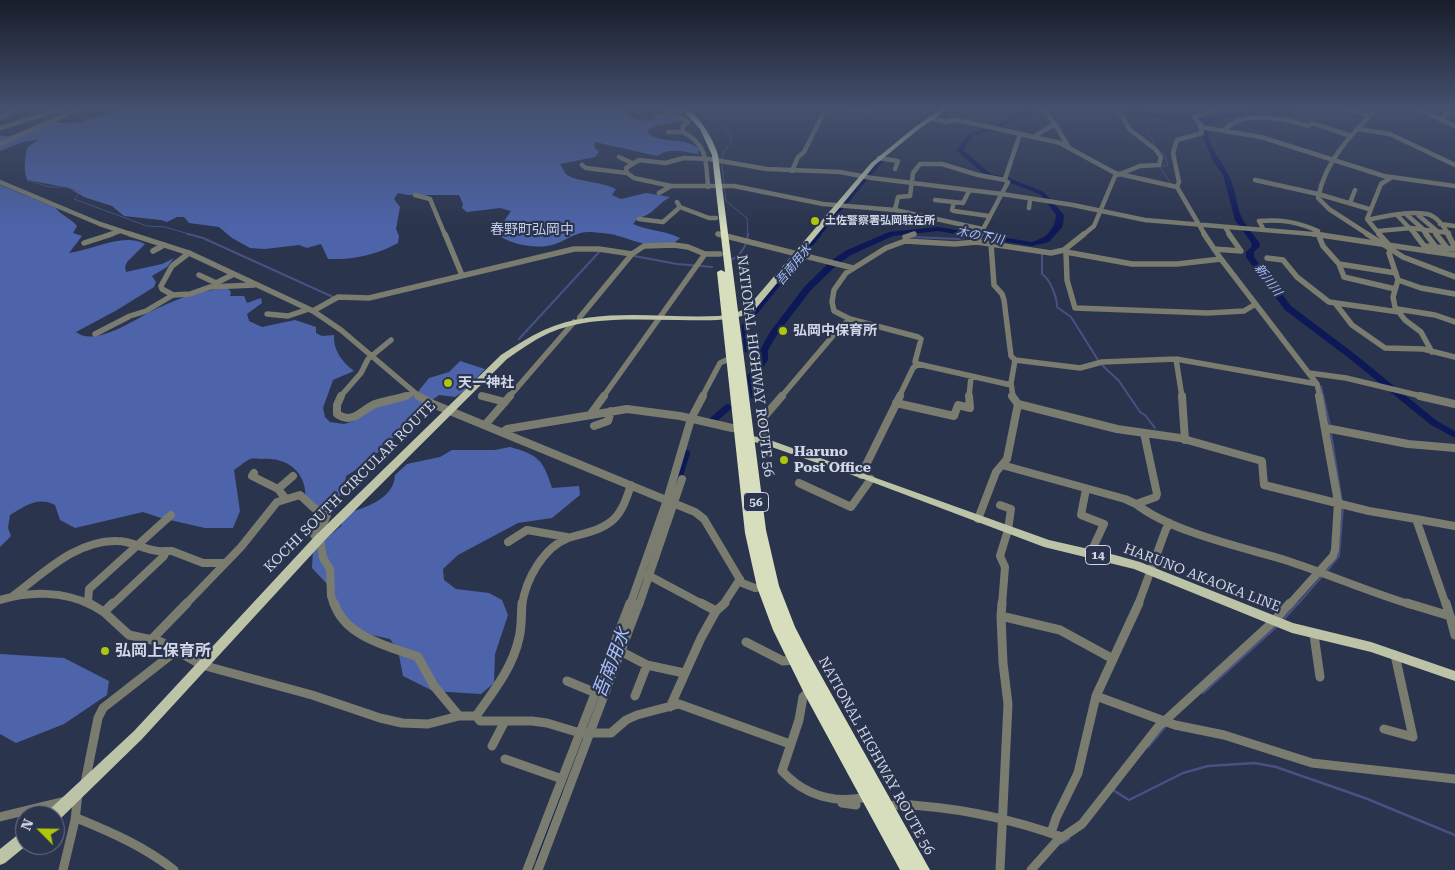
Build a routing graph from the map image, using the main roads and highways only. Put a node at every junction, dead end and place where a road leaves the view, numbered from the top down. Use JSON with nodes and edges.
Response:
{"nodes":[{"id":1,"x":709,"y":149,"type":"edge"},
{"id":2,"x":892,"y":149,"type":"edge"},
{"id":3,"x":717,"y":187,"type":"junction"},
{"id":4,"x":721,"y":235,"type":"junction"},
{"id":5,"x":730,"y":318,"type":"junction"},
{"id":6,"x":744,"y":433,"type":"junction"},
{"id":7,"x":768,"y":587,"type":"junction"},
{"id":8,"x":1455,"y":676,"type":"edge"},
{"id":9,"x":65,"y":805,"type":"edge"},
{"id":10,"x":15,"y":846,"type":"edge"},
{"id":11,"x":0,"y":858,"type":"edge"},
{"id":12,"x":908,"y":870,"type":"edge"},
{"id":13,"x":922,"y":870,"type":"edge"}],
"edges":[{"from":1,"to":3,"type":"highway","name":"NATIONAL HIGHWAY ROUTE 56","number":"56"},
{"from":2,"to":5,"type":"main road"},
{"from":3,"to":4,"type":"highway","name":"NATIONAL HIGHWAY ROUTE 56","number":"56"},
{"from":3,"to":4,"type":"highway","name":"NATIONAL HIGHWAY ROUTE 56","number":"56"},
{"from":4,"to":5,"type":"highway","name":"NATIONAL HIGHWAY ROUTE 56","number":"56"},
{"from":4,"to":5,"type":"highway","name":"NATIONAL HIGHWAY ROUTE 56","number":"56"},
{"from":5,"to":6,"type":"highway","name":"NATIONAL HIGHWAY ROUTE 56","number":"56"},
{"from":5,"to":6,"type":"highway","name":"NATIONAL HIGHWAY ROUTE 56","number":"56"},
{"from":5,"to":9,"type":"main road","name":"KOCHI SOUTH CIRCULAR ROUTE"},
{"from":6,"to":7,"type":"highway","name":"NATIONAL HIGHWAY ROUTE 56","number":"56"},
{"from":6,"to":8,"type":"main road","name":"HARUNO AKAOKA LINE","number":"14"},
{"from":7,"to":12,"type":"highway","name":"NATIONAL HIGHWAY ROUTE 56","number":"56"},
{"from":7,"to":13,"type":"highway","name":"NATIONAL HIGHWAY ROUTE 56","number":"56"},
{"from":10,"to":11,"type":"main road"}]}
